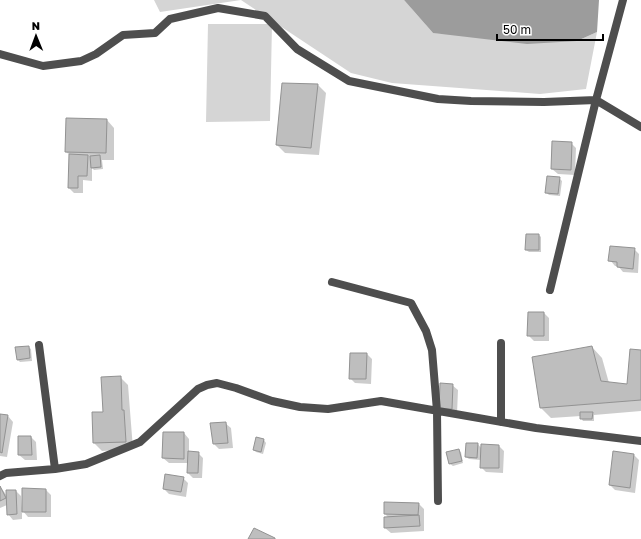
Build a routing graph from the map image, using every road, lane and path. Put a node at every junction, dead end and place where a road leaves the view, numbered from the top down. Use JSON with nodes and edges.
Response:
{"nodes":[{"id":1,"x":623,"y":0,"type":"edge"},
{"id":2,"x":0,"y":54,"type":"edge"},
{"id":3,"x":596,"y":100,"type":"junction"},
{"id":4,"x":641,"y":127,"type":"edge"},
{"id":5,"x":332,"y":282,"type":"dead end"},
{"id":6,"x":550,"y":290,"type":"dead end"},
{"id":7,"x":501,"y":343,"type":"dead end"},
{"id":8,"x":39,"y":345,"type":"dead end"},
{"id":9,"x":437,"y":411,"type":"junction"},
{"id":10,"x":501,"y":422,"type":"junction"},
{"id":11,"x":641,"y":440,"type":"edge"},
{"id":12,"x":55,"y":469,"type":"junction"},
{"id":13,"x":2,"y":472,"type":"edge"},
{"id":14,"x":438,"y":501,"type":"dead end"}],
"edges":[{"from":1,"to":3,"type":"street"},
{"from":2,"to":3,"type":"street"},
{"from":3,"to":4,"type":"street"},
{"from":3,"to":6,"type":"street"},
{"from":5,"to":9,"type":"street"},
{"from":7,"to":10,"type":"street"},
{"from":8,"to":12,"type":"street"},
{"from":9,"to":10,"type":"street"},
{"from":9,"to":12,"type":"street"},
{"from":9,"to":14,"type":"street"},
{"from":10,"to":11,"type":"street"},
{"from":12,"to":13,"type":"street"}]}
